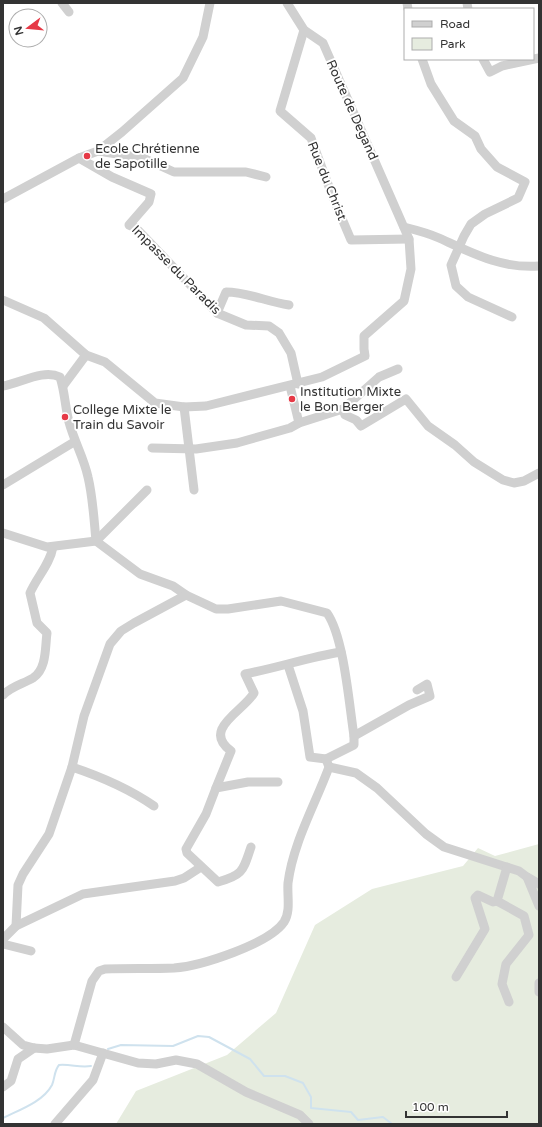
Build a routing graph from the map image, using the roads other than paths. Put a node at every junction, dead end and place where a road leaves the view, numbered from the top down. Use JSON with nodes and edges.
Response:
{"nodes":[{"id":1,"x":62,"y":3,"type":"edge"},
{"id":2,"x":210,"y":3,"type":"edge"},
{"id":3,"x":287,"y":3,"type":"edge"},
{"id":4,"x":69,"y":12,"type":"dead end"},
{"id":5,"x":304,"y":30,"type":"junction"},
{"id":6,"x":422,"y":60,"type":"edge"},
{"id":7,"x":484,"y":60,"type":"edge"},
{"id":8,"x":530,"y":60,"type":"edge"},
{"id":9,"x":98,"y":151,"type":"junction"},
{"id":10,"x":80,"y":158,"type":"junction"},
{"id":11,"x":266,"y":177,"type":"dead end"},
{"id":12,"x":3,"y":199,"type":"edge"},
{"id":13,"x":404,"y":227,"type":"junction"},
{"id":14,"x":409,"y":239,"type":"junction"},
{"id":15,"x":458,"y":247,"type":"junction"},
{"id":16,"x":539,"y":266,"type":"edge"},
{"id":17,"x":3,"y":300,"type":"edge"},
{"id":18,"x":289,"y":304,"type":"dead end"},
{"id":19,"x":217,"y":313,"type":"junction"},
{"id":20,"x":512,"y":317,"type":"dead end"},
{"id":21,"x":86,"y":355,"type":"junction"},
{"id":22,"x":398,"y":369,"type":"dead end"},
{"id":23,"x":294,"y":385,"type":"junction"},
{"id":24,"x":3,"y":386,"type":"edge"},
{"id":25,"x":63,"y":386,"type":"junction"},
{"id":26,"x":184,"y":407,"type":"junction"},
{"id":27,"x":343,"y":409,"type":"junction"},
{"id":28,"x":299,"y":423,"type":"junction"},
{"id":29,"x":74,"y":442,"type":"junction"},
{"id":30,"x":152,"y":448,"type":"dead end"},
{"id":31,"x":188,"y":448,"type":"junction"},
{"id":32,"x":539,"y":473,"type":"edge"},
{"id":33,"x":3,"y":485,"type":"edge"},
{"id":34,"x":147,"y":490,"type":"dead end"},
{"id":35,"x":194,"y":490,"type":"dead end"},
{"id":36,"x":3,"y":533,"type":"edge"},
{"id":37,"x":96,"y":541,"type":"junction"},
{"id":38,"x":53,"y":547,"type":"junction"},
{"id":39,"x":186,"y":595,"type":"junction"},
{"id":40,"x":341,"y":652,"type":"junction"},
{"id":41,"x":288,"y":666,"type":"junction"},
{"id":42,"x":418,"y":690,"type":"dead end"},
{"id":43,"x":3,"y":695,"type":"edge"},
{"id":44,"x":354,"y":736,"type":"junction"},
{"id":45,"x":328,"y":763,"type":"junction"},
{"id":46,"x":72,"y":767,"type":"junction"},
{"id":47,"x":278,"y":782,"type":"dead end"},
{"id":48,"x":216,"y":788,"type":"junction"},
{"id":49,"x":154,"y":806,"type":"dead end"},
{"id":50,"x":251,"y":847,"type":"dead end"},
{"id":51,"x":201,"y":867,"type":"junction"},
{"id":52,"x":508,"y":867,"type":"junction"},
{"id":53,"x":527,"y":877,"type":"junction"},
{"id":54,"x":539,"y":884,"type":"edge"},
{"id":55,"x":497,"y":901,"type":"junction"},
{"id":56,"x":539,"y":906,"type":"edge"},
{"id":57,"x":16,"y":926,"type":"junction"},
{"id":58,"x":3,"y":938,"type":"edge"},
{"id":59,"x":3,"y":944,"type":"edge"},
{"id":60,"x":31,"y":951,"type":"dead end"},
{"id":61,"x":456,"y":977,"type":"dead end"},
{"id":62,"x":539,"y":984,"type":"edge"},
{"id":63,"x":539,"y":992,"type":"edge"},
{"id":64,"x":509,"y":1002,"type":"dead end"},
{"id":65,"x":3,"y":1027,"type":"edge"},
{"id":66,"x":74,"y":1045,"type":"junction"},
{"id":67,"x":34,"y":1048,"type":"junction"},
{"id":68,"x":103,"y":1053,"type":"junction"},
{"id":69,"x":3,"y":1086,"type":"edge"},
{"id":70,"x":55,"y":1124,"type":"edge"},
{"id":71,"x":309,"y":1124,"type":"edge"}],
"edges":[{"from":1,"to":4,"type":"street"},
{"from":2,"to":9,"type":"street"},
{"from":3,"to":5,"type":"street","name":"Route de Degand"},
{"from":5,"to":13,"type":"street","name":"Route de Degand"},
{"from":5,"to":14,"type":"street","name":"Rue du Christ"},
{"from":6,"to":15,"type":"street"},
{"from":7,"to":8,"type":"street"},
{"from":9,"to":10,"type":"street"},
{"from":9,"to":11,"type":"street"},
{"from":10,"to":12,"type":"street"},
{"from":10,"to":19,"type":"street","name":"Impasse du Paradis"},
{"from":13,"to":14,"type":"street","name":"Route de Degand"},
{"from":13,"to":15,"type":"street"},
{"from":14,"to":23,"type":"street","name":"Route de Degand"},
{"from":15,"to":16,"type":"street"},
{"from":15,"to":20,"type":"street"},
{"from":17,"to":21,"type":"street"},
{"from":18,"to":19,"type":"street"},
{"from":19,"to":23,"type":"street","name":"Impasse du Paradis"},
{"from":21,"to":25,"type":"street"},
{"from":21,"to":26,"type":"street"},
{"from":22,"to":27,"type":"street"},
{"from":23,"to":26,"type":"street"},
{"from":23,"to":28,"type":"street","name":"Impasse du Paradis"},
{"from":24,"to":25,"type":"street"},
{"from":25,"to":29,"type":"street"},
{"from":26,"to":31,"type":"street"},
{"from":27,"to":28,"type":"street"},
{"from":27,"to":32,"type":"street"},
{"from":28,"to":31,"type":"street"},
{"from":29,"to":33,"type":"street"},
{"from":29,"to":37,"type":"street"},
{"from":30,"to":31,"type":"street"},
{"from":31,"to":35,"type":"street"},
{"from":34,"to":37,"type":"street"},
{"from":36,"to":38,"type":"street"},
{"from":37,"to":38,"type":"street"},
{"from":37,"to":39,"type":"street"},
{"from":38,"to":43,"type":"street"},
{"from":39,"to":40,"type":"street"},
{"from":39,"to":46,"type":"street"},
{"from":40,"to":41,"type":"street"},
{"from":40,"to":44,"type":"street"},
{"from":41,"to":45,"type":"street"},
{"from":41,"to":48,"type":"street"},
{"from":42,"to":44,"type":"street"},
{"from":44,"to":45,"type":"street"},
{"from":45,"to":52,"type":"street"},
{"from":45,"to":66,"type":"street"},
{"from":46,"to":49,"type":"street"},
{"from":46,"to":57,"type":"street"},
{"from":47,"to":48,"type":"street"},
{"from":48,"to":51,"type":"street"},
{"from":50,"to":51,"type":"street"},
{"from":51,"to":57,"type":"street"},
{"from":52,"to":53,"type":"street"},
{"from":52,"to":55,"type":"street"},
{"from":53,"to":54,"type":"street"},
{"from":53,"to":56,"type":"street"},
{"from":55,"to":61,"type":"street"},
{"from":55,"to":64,"type":"street"},
{"from":57,"to":58,"type":"street"},
{"from":59,"to":60,"type":"street"},
{"from":62,"to":63,"type":"street"},
{"from":65,"to":67,"type":"street"},
{"from":66,"to":67,"type":"street"},
{"from":66,"to":68,"type":"street"},
{"from":67,"to":69,"type":"street"},
{"from":68,"to":70,"type":"street"},
{"from":68,"to":71,"type":"street"}]}
